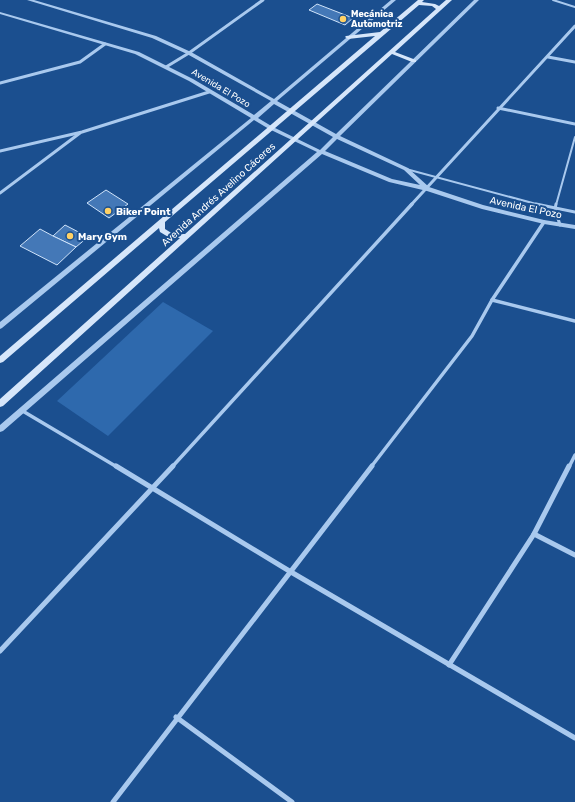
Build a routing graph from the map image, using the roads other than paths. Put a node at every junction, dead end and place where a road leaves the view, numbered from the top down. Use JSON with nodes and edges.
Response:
{"nodes":[{"id":1,"x":29,"y":0,"type":"edge"},
{"id":2,"x":263,"y":0,"type":"edge"},
{"id":3,"x":394,"y":0,"type":"edge"},
{"id":4,"x":449,"y":0,"type":"edge"},
{"id":5,"x":478,"y":0,"type":"edge"},
{"id":6,"x":553,"y":0,"type":"edge"},
{"id":7,"x":419,"y":2,"type":"edge"},
{"id":8,"x":575,"y":7,"type":"edge"},
{"id":9,"x":439,"y":9,"type":"junction"},
{"id":10,"x":0,"y":13,"type":"edge"},
{"id":11,"x":575,"y":26,"type":"edge"},
{"id":12,"x":381,"y":34,"type":"junction"},
{"id":13,"x":348,"y":37,"type":"junction"},
{"id":14,"x":105,"y":44,"type":"junction"},
{"id":15,"x":391,"y":52,"type":"junction"},
{"id":16,"x":189,"y":53,"type":"junction"},
{"id":17,"x":548,"y":57,"type":"junction"},
{"id":18,"x":414,"y":61,"type":"junction"},
{"id":19,"x":575,"y":62,"type":"edge"},
{"id":20,"x":166,"y":67,"type":"junction"},
{"id":21,"x":0,"y":83,"type":"edge"},
{"id":22,"x":209,"y":92,"type":"junction"},
{"id":23,"x":274,"y":102,"type":"junction"},
{"id":24,"x":498,"y":108,"type":"junction"},
{"id":25,"x":290,"y":111,"type":"junction"},
{"id":26,"x":254,"y":118,"type":"junction"},
{"id":27,"x":314,"y":123,"type":"junction"},
{"id":28,"x":575,"y":124,"type":"edge"},
{"id":29,"x":271,"y":128,"type":"junction"},
{"id":30,"x":82,"y":132,"type":"junction"},
{"id":31,"x":337,"y":137,"type":"junction"},
{"id":32,"x":575,"y":138,"type":"edge"},
{"id":33,"x":294,"y":139,"type":"junction"},
{"id":34,"x":0,"y":150,"type":"edge"},
{"id":35,"x":321,"y":152,"type":"junction"},
{"id":36,"x":406,"y":169,"type":"junction"},
{"id":37,"x":437,"y":176,"type":"junction"},
{"id":38,"x":428,"y":189,"type":"junction"},
{"id":39,"x":0,"y":193,"type":"edge"},
{"id":40,"x":555,"y":209,"type":"junction"},
{"id":41,"x":575,"y":212,"type":"edge"},
{"id":42,"x":162,"y":222,"type":"junction"},
{"id":43,"x":544,"y":222,"type":"junction"},
{"id":44,"x":560,"y":224,"type":"junction"},
{"id":45,"x":575,"y":227,"type":"edge"},
{"id":46,"x":186,"y":236,"type":"junction"},
{"id":47,"x":492,"y":300,"type":"junction"},
{"id":48,"x":575,"y":321,"type":"edge"},
{"id":49,"x":1,"y":325,"type":"edge"},
{"id":50,"x":0,"y":360,"type":"edge"},
{"id":51,"x":0,"y":404,"type":"edge"},
{"id":52,"x":20,"y":410,"type":"junction"},
{"id":53,"x":0,"y":429,"type":"edge"},
{"id":54,"x":575,"y":455,"type":"edge"},
{"id":55,"x":153,"y":488,"type":"junction"},
{"id":56,"x":534,"y":534,"type":"junction"},
{"id":57,"x":575,"y":554,"type":"edge"},
{"id":58,"x":291,"y":572,"type":"junction"},
{"id":59,"x":0,"y":651,"type":"edge"},
{"id":60,"x":449,"y":665,"type":"junction"},
{"id":61,"x":176,"y":718,"type":"junction"},
{"id":62,"x":575,"y":738,"type":"edge"},
{"id":63,"x":113,"y":802,"type":"edge"},
{"id":64,"x":292,"y":802,"type":"edge"}],
"edges":[{"from":1,"to":16,"type":"street","name":"Avenida El Pozo"},
{"from":2,"to":16,"type":"street"},
{"from":3,"to":13,"type":"street"},
{"from":4,"to":9,"type":"main road","name":"Avenida Andrés Avelino Cáceres"},
{"from":5,"to":18,"type":"street"},
{"from":6,"to":8,"type":"lane"},
{"from":7,"to":9,"type":"main road"},
{"from":7,"to":12,"type":"main road","name":"Avenida Andrés Avelino Cáceres"},
{"from":9,"to":15,"type":"main road","name":"Avenida Andrés Avelino Cáceres"},
{"from":10,"to":14,"type":"street","name":"Avenida El Pozo"},
{"from":11,"to":17,"type":"street"},
{"from":12,"to":13,"type":"main road"},
{"from":12,"to":25,"type":"main road","name":"Avenida Andrés Avelino Cáceres"},
{"from":13,"to":23,"type":"street"},
{"from":14,"to":20,"type":"street","name":"Avenida El Pozo"},
{"from":14,"to":21,"type":"street"},
{"from":15,"to":18,"type":"main road"},
{"from":15,"to":27,"type":"main road","name":"Avenida Andrés Avelino Cáceres"},
{"from":16,"to":20,"type":"street"},
{"from":16,"to":23,"type":"street","name":"Avenida El Pozo"},
{"from":17,"to":19,"type":"street"},
{"from":17,"to":24,"type":"street"},
{"from":18,"to":31,"type":"street"},
{"from":20,"to":22,"type":"street","name":"Avenida El Pozo"},
{"from":22,"to":26,"type":"street","name":"Avenida El Pozo"},
{"from":22,"to":30,"type":"street"},
{"from":23,"to":25,"type":"street","name":"Avenida El Pozo"},
{"from":23,"to":26,"type":"street"},
{"from":24,"to":28,"type":"street"},
{"from":24,"to":37,"type":"street"},
{"from":25,"to":27,"type":"street","name":"Avenida El Pozo"},
{"from":25,"to":29,"type":"main road","name":"Avenida Andrés Avelino Cáceres"},
{"from":26,"to":29,"type":"street","name":"Avenida El Pozo"},
{"from":26,"to":49,"type":"street"},
{"from":27,"to":31,"type":"street","name":"Avenida El Pozo"},
{"from":27,"to":33,"type":"main road","name":"Avenida Andrés Avelino Cáceres"},
{"from":29,"to":33,"type":"street","name":"Avenida El Pozo"},
{"from":29,"to":42,"type":"main road","name":"Avenida Andrés Avelino Cáceres"},
{"from":30,"to":34,"type":"street"},
{"from":30,"to":39,"type":"street"},
{"from":31,"to":35,"type":"street"},
{"from":31,"to":36,"type":"street","name":"Avenida El Pozo"},
{"from":32,"to":40,"type":"lane"},
{"from":33,"to":35,"type":"street","name":"Avenida El Pozo"},
{"from":33,"to":46,"type":"main road","name":"Avenida Andrés Avelino Cáceres"},
{"from":35,"to":38,"type":"street","name":"Avenida El Pozo"},
{"from":35,"to":52,"type":"street"},
{"from":36,"to":37,"type":"lane"},
{"from":36,"to":38,"type":"street","name":"Avenida El Pozo"},
{"from":37,"to":38,"type":"street"},
{"from":37,"to":40,"type":"lane"},
{"from":38,"to":43,"type":"street","name":"Avenida El Pozo"},
{"from":38,"to":55,"type":"street"},
{"from":40,"to":41,"type":"lane"},
{"from":40,"to":44,"type":"lane"},
{"from":42,"to":46,"type":"main road"},
{"from":42,"to":50,"type":"main road","name":"Avenida Andrés Avelino Cáceres"},
{"from":43,"to":44,"type":"street","name":"Avenida El Pozo"},
{"from":43,"to":47,"type":"street"},
{"from":44,"to":45,"type":"street","name":"Avenida El Pozo"},
{"from":46,"to":51,"type":"main road","name":"Avenida Andrés Avelino Cáceres"},
{"from":47,"to":48,"type":"street"},
{"from":47,"to":58,"type":"street"},
{"from":52,"to":53,"type":"street"},
{"from":52,"to":55,"type":"street"},
{"from":54,"to":56,"type":"street"},
{"from":55,"to":58,"type":"street"},
{"from":55,"to":59,"type":"street"},
{"from":56,"to":57,"type":"street"},
{"from":56,"to":60,"type":"street"},
{"from":58,"to":60,"type":"street"},
{"from":58,"to":61,"type":"street"},
{"from":60,"to":62,"type":"street"},
{"from":61,"to":63,"type":"street"},
{"from":61,"to":64,"type":"street"}]}
